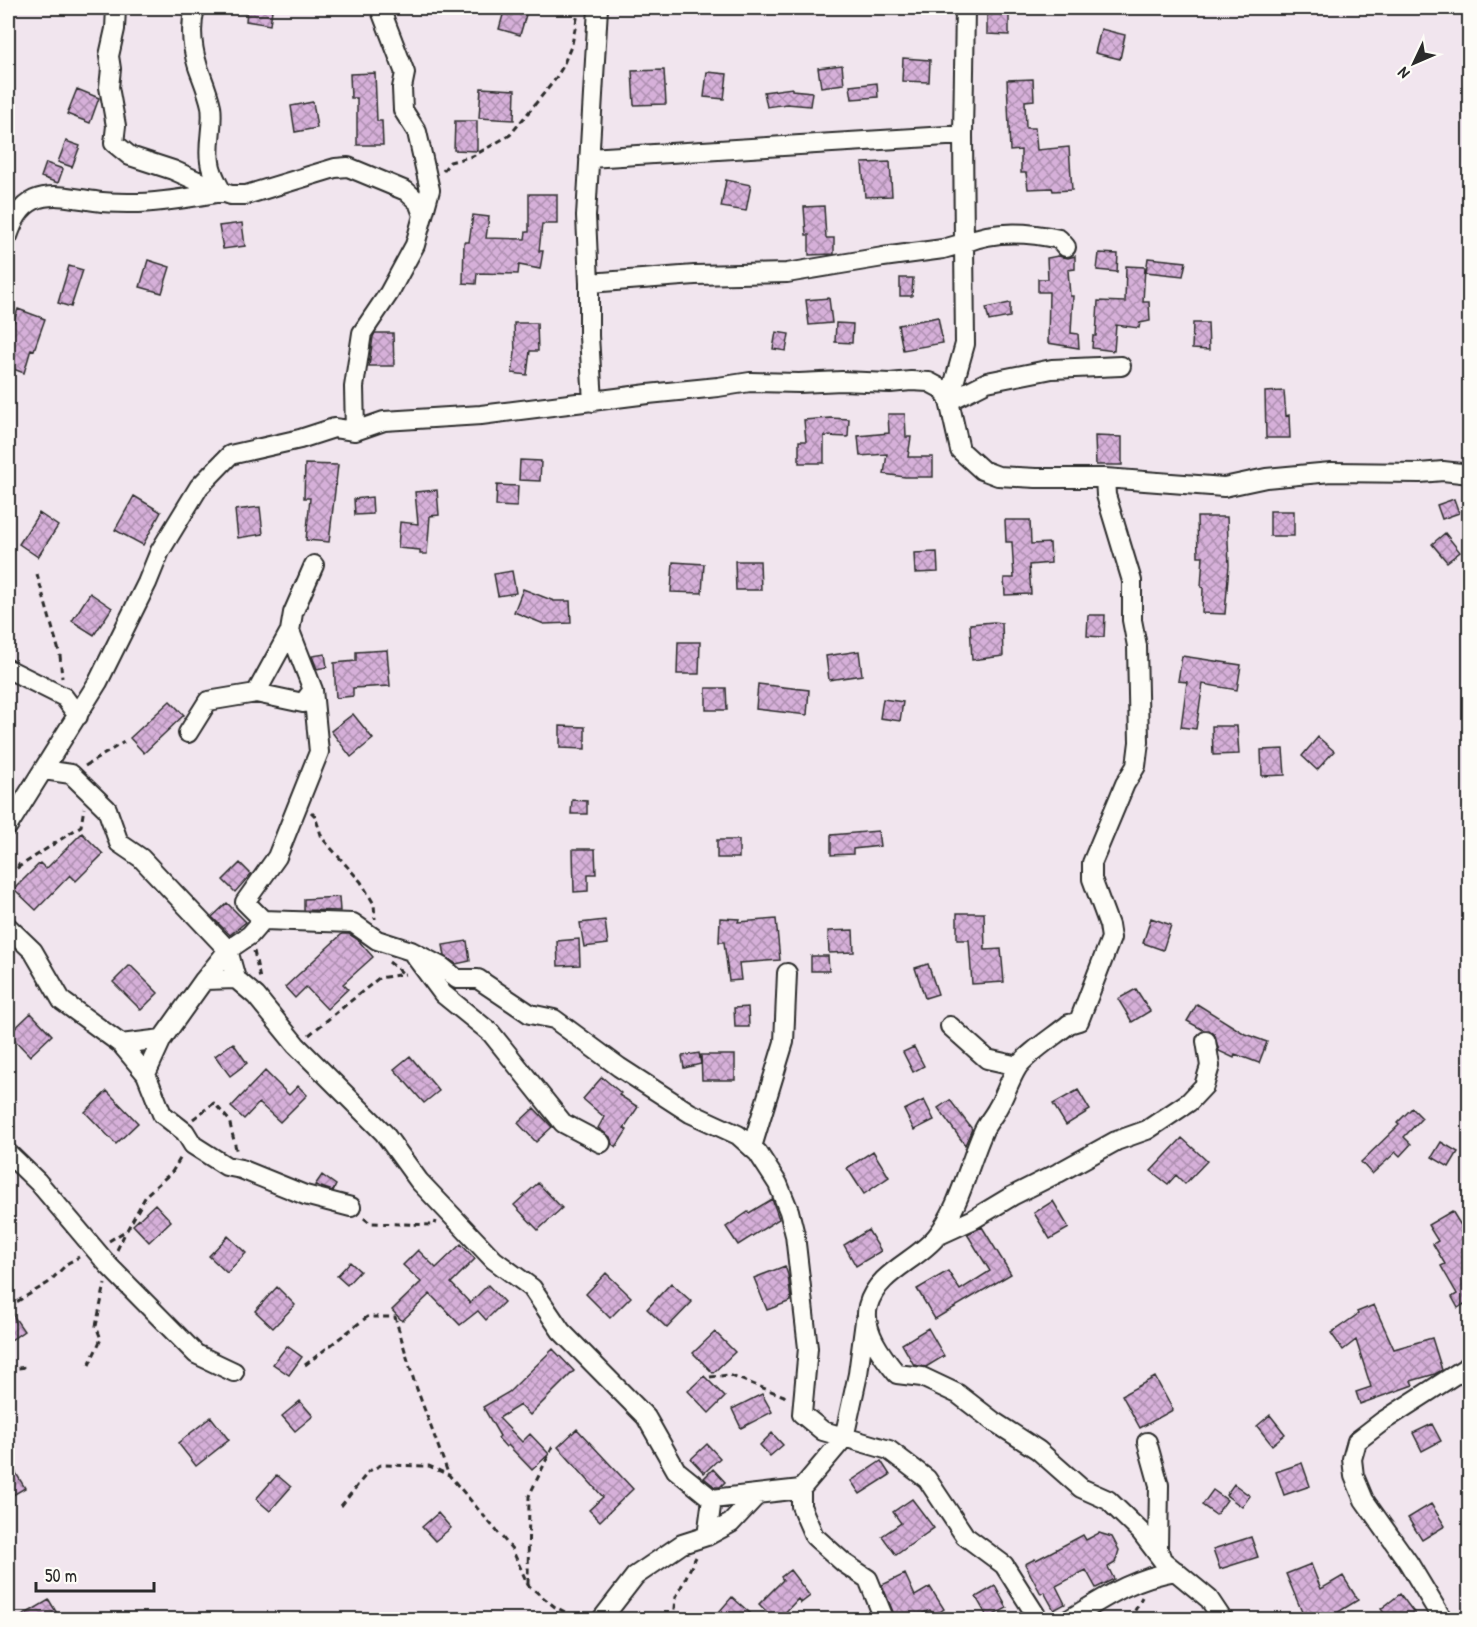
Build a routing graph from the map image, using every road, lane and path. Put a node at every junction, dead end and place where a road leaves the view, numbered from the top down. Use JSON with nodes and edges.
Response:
{"nodes":[{"id":1,"x":116,"y":8,"type":"edge"},
{"id":2,"x":195,"y":8,"type":"edge"},
{"id":3,"x":380,"y":8,"type":"edge"},
{"id":4,"x":579,"y":8,"type":"edge"},
{"id":5,"x":598,"y":8,"type":"edge"},
{"id":6,"x":965,"y":8,"type":"edge"},
{"id":7,"x":963,"y":135,"type":"junction"},
{"id":8,"x":589,"y":158,"type":"junction"},
{"id":9,"x":430,"y":190,"type":"junction"},
{"id":10,"x":222,"y":192,"type":"junction"},
{"id":11,"x":423,"y":215,"type":"junction"},
{"id":12,"x":8,"y":237,"type":"edge"},
{"id":13,"x":964,"y":243,"type":"junction"},
{"id":14,"x":1066,"y":247,"type":"dead end"},
{"id":15,"x":589,"y":283,"type":"junction"},
{"id":16,"x":1121,"y":366,"type":"dead end"},
{"id":17,"x":949,"y":401,"type":"junction"},
{"id":18,"x":593,"y":402,"type":"junction"},
{"id":19,"x":355,"y":431,"type":"junction"},
{"id":20,"x":1470,"y":474,"type":"edge"},
{"id":21,"x":1105,"y":478,"type":"junction"},
{"id":22,"x":314,"y":565,"type":"dead end"},
{"id":23,"x":37,"y":574,"type":"dead end"},
{"id":24,"x":290,"y":631,"type":"junction"},
{"id":25,"x":8,"y":669,"type":"edge"},
{"id":26,"x":256,"y":693,"type":"junction"},
{"id":27,"x":308,"y":696,"type":"junction"},
{"id":28,"x":64,"y":697,"type":"junction"},
{"id":29,"x":78,"y":716,"type":"junction"},
{"id":30,"x":188,"y":733,"type":"dead end"},
{"id":31,"x":124,"y":742,"type":"dead end"},
{"id":32,"x":89,"y":763,"type":"junction"},
{"id":33,"x":44,"y":770,"type":"junction"},
{"id":34,"x":71,"y":774,"type":"junction"},
{"id":35,"x":87,"y":789,"type":"junction"},
{"id":36,"x":298,"y":803,"type":"junction"},
{"id":37,"x":8,"y":826,"type":"edge"},
{"id":38,"x":8,"y":859,"type":"edge"},
{"id":39,"x":19,"y":865,"type":"junction"},
{"id":40,"x":8,"y":874,"type":"edge"},
{"id":41,"x":263,"y":920,"type":"junction"},
{"id":42,"x":8,"y":927,"type":"edge"},
{"id":43,"x":250,"y":934,"type":"junction"},
{"id":44,"x":377,"y":940,"type":"junction"},
{"id":45,"x":228,"y":950,"type":"junction"},
{"id":46,"x":411,"y":951,"type":"junction"},
{"id":47,"x":425,"y":970,"type":"junction"},
{"id":48,"x":787,"y":973,"type":"dead end"},
{"id":49,"x":236,"y":979,"type":"junction"},
{"id":50,"x":204,"y":980,"type":"junction"},
{"id":51,"x":256,"y":996,"type":"junction"},
{"id":52,"x":950,"y":1026,"type":"dead end"},
{"id":53,"x":162,"y":1039,"type":"junction"},
{"id":54,"x":1206,"y":1041,"type":"dead end"},
{"id":55,"x":121,"y":1044,"type":"junction"},
{"id":56,"x":296,"y":1045,"type":"junction"},
{"id":57,"x":1018,"y":1066,"type":"junction"},
{"id":58,"x":146,"y":1074,"type":"junction"},
{"id":59,"x":189,"y":1138,"type":"junction"},
{"id":60,"x":601,"y":1143,"type":"dead end"},
{"id":61,"x":752,"y":1147,"type":"junction"},
{"id":62,"x":8,"y":1153,"type":"edge"},
{"id":63,"x":241,"y":1169,"type":"junction"},
{"id":64,"x":438,"y":1201,"type":"junction"},
{"id":65,"x":351,"y":1207,"type":"joint"},
{"id":66,"x":127,"y":1230,"type":"junction"},
{"id":67,"x":937,"y":1236,"type":"junction"},
{"id":68,"x":96,"y":1249,"type":"junction"},
{"id":69,"x":109,"y":1266,"type":"junction"},
{"id":70,"x":8,"y":1307,"type":"edge"},
{"id":71,"x":865,"y":1321,"type":"junction"},
{"id":72,"x":89,"y":1365,"type":"dead end"},
{"id":73,"x":305,"y":1365,"type":"dead end"},
{"id":74,"x":1470,"y":1365,"type":"edge"},
{"id":75,"x":27,"y":1367,"type":"dead end"},
{"id":76,"x":8,"y":1369,"type":"edge"},
{"id":77,"x":234,"y":1372,"type":"dead end"},
{"id":78,"x":710,"y":1377,"type":"dead end"},
{"id":79,"x":802,"y":1414,"type":"junction"},
{"id":80,"x":844,"y":1438,"type":"junction"},
{"id":81,"x":1147,"y":1442,"type":"dead end"},
{"id":82,"x":554,"y":1444,"type":"dead end"},
{"id":83,"x":449,"y":1475,"type":"junction"},
{"id":84,"x":801,"y":1489,"type":"junction"},
{"id":85,"x":758,"y":1494,"type":"junction"},
{"id":86,"x":712,"y":1499,"type":"junction"},
{"id":87,"x":341,"y":1506,"type":"dead end"},
{"id":88,"x":707,"y":1536,"type":"junction"},
{"id":89,"x":1169,"y":1566,"type":"junction"},
{"id":90,"x":528,"y":1585,"type":"junction"},
{"id":91,"x":581,"y":1620,"type":"edge"},
{"id":92,"x":601,"y":1620,"type":"edge"},
{"id":93,"x":674,"y":1620,"type":"edge"},
{"id":94,"x":882,"y":1620,"type":"edge"},
{"id":95,"x":1039,"y":1620,"type":"edge"},
{"id":96,"x":1068,"y":1620,"type":"edge"},
{"id":97,"x":1223,"y":1620,"type":"edge"},
{"id":98,"x":1443,"y":1620,"type":"edge"}],
"edges":[{"from":1,"to":10,"type":"street"},
{"from":2,"to":10,"type":"street"},
{"from":3,"to":9,"type":"street"},
{"from":4,"to":9,"type":"path"},
{"from":5,"to":8,"type":"street"},
{"from":6,"to":7,"type":"street"},
{"from":7,"to":8,"type":"street"},
{"from":7,"to":13,"type":"street"},
{"from":8,"to":15,"type":"street"},
{"from":9,"to":11,"type":"street"},
{"from":10,"to":11,"type":"street"},
{"from":10,"to":12,"type":"street"},
{"from":11,"to":19,"type":"street"},
{"from":13,"to":14,"type":"street"},
{"from":13,"to":15,"type":"street"},
{"from":13,"to":17,"type":"street"},
{"from":15,"to":18,"type":"street"},
{"from":16,"to":17,"type":"street"},
{"from":17,"to":18,"type":"street"},
{"from":17,"to":21,"type":"street"},
{"from":18,"to":19,"type":"street"},
{"from":19,"to":29,"type":"street"},
{"from":20,"to":21,"type":"street"},
{"from":21,"to":57,"type":"street"},
{"from":22,"to":24,"type":"street"},
{"from":23,"to":28,"type":"path"},
{"from":24,"to":26,"type":"street"},
{"from":24,"to":27,"type":"street"},
{"from":25,"to":28,"type":"street"},
{"from":26,"to":27,"type":"street"},
{"from":26,"to":30,"type":"street"},
{"from":27,"to":36,"type":"street"},
{"from":28,"to":29,"type":"street"},
{"from":29,"to":33,"type":"street"},
{"from":31,"to":32,"type":"path"},
{"from":32,"to":34,"type":"path"},
{"from":32,"to":35,"type":"path"},
{"from":33,"to":34,"type":"street"},
{"from":33,"to":37,"type":"street"},
{"from":34,"to":35,"type":"street"},
{"from":35,"to":39,"type":"path"},
{"from":35,"to":45,"type":"street"},
{"from":36,"to":41,"type":"street"},
{"from":36,"to":44,"type":"path"},
{"from":38,"to":39,"type":"path"},
{"from":39,"to":40,"type":"path"},
{"from":41,"to":43,"type":"street"},
{"from":41,"to":44,"type":"street"},
{"from":42,"to":55,"type":"street"},
{"from":43,"to":45,"type":"street"},
{"from":43,"to":51,"type":"path"},
{"from":44,"to":46,"type":"street"},
{"from":45,"to":49,"type":"street"},
{"from":45,"to":50,"type":"street"},
{"from":46,"to":47,"type":"street"},
{"from":46,"to":61,"type":"street"},
{"from":47,"to":56,"type":"path"},
{"from":47,"to":60,"type":"street"},
{"from":48,"to":61,"type":"street"},
{"from":49,"to":50,"type":"street"},
{"from":49,"to":51,"type":"street"},
{"from":50,"to":53,"type":"street"},
{"from":51,"to":56,"type":"street"},
{"from":52,"to":57,"type":"street"},
{"from":53,"to":55,"type":"street"},
{"from":53,"to":58,"type":"street"},
{"from":54,"to":67,"type":"street"},
{"from":55,"to":58,"type":"street"},
{"from":56,"to":64,"type":"street"},
{"from":57,"to":67,"type":"street"},
{"from":58,"to":59,"type":"street"},
{"from":59,"to":63,"type":"street"},
{"from":59,"to":63,"type":"path"},
{"from":59,"to":66,"type":"path"},
{"from":61,"to":79,"type":"street"},
{"from":62,"to":68,"type":"street"},
{"from":63,"to":65,"type":"street"},
{"from":64,"to":65,"type":"path"},
{"from":64,"to":86,"type":"street"},
{"from":66,"to":68,"type":"path"},
{"from":66,"to":69,"type":"path"},
{"from":67,"to":71,"type":"street"},
{"from":68,"to":69,"type":"street"},
{"from":68,"to":70,"type":"path"},
{"from":69,"to":72,"type":"path"},
{"from":69,"to":77,"type":"street"},
{"from":71,"to":80,"type":"street"},
{"from":71,"to":89,"type":"street"},
{"from":73,"to":83,"type":"path"},
{"from":74,"to":98,"type":"street"},
{"from":75,"to":76,"type":"path"},
{"from":78,"to":79,"type":"path"},
{"from":79,"to":80,"type":"street"},
{"from":80,"to":84,"type":"street"},
{"from":80,"to":95,"type":"street"},
{"from":81,"to":89,"type":"street"},
{"from":82,"to":90,"type":"path"},
{"from":83,"to":87,"type":"path"},
{"from":83,"to":90,"type":"path"},
{"from":84,"to":85,"type":"street"},
{"from":84,"to":94,"type":"street"},
{"from":85,"to":86,"type":"street"},
{"from":85,"to":88,"type":"street"},
{"from":86,"to":88,"type":"street"},
{"from":88,"to":92,"type":"street"},
{"from":88,"to":93,"type":"path"},
{"from":89,"to":96,"type":"street"},
{"from":89,"to":97,"type":"street"},
{"from":90,"to":91,"type":"path"}]}
